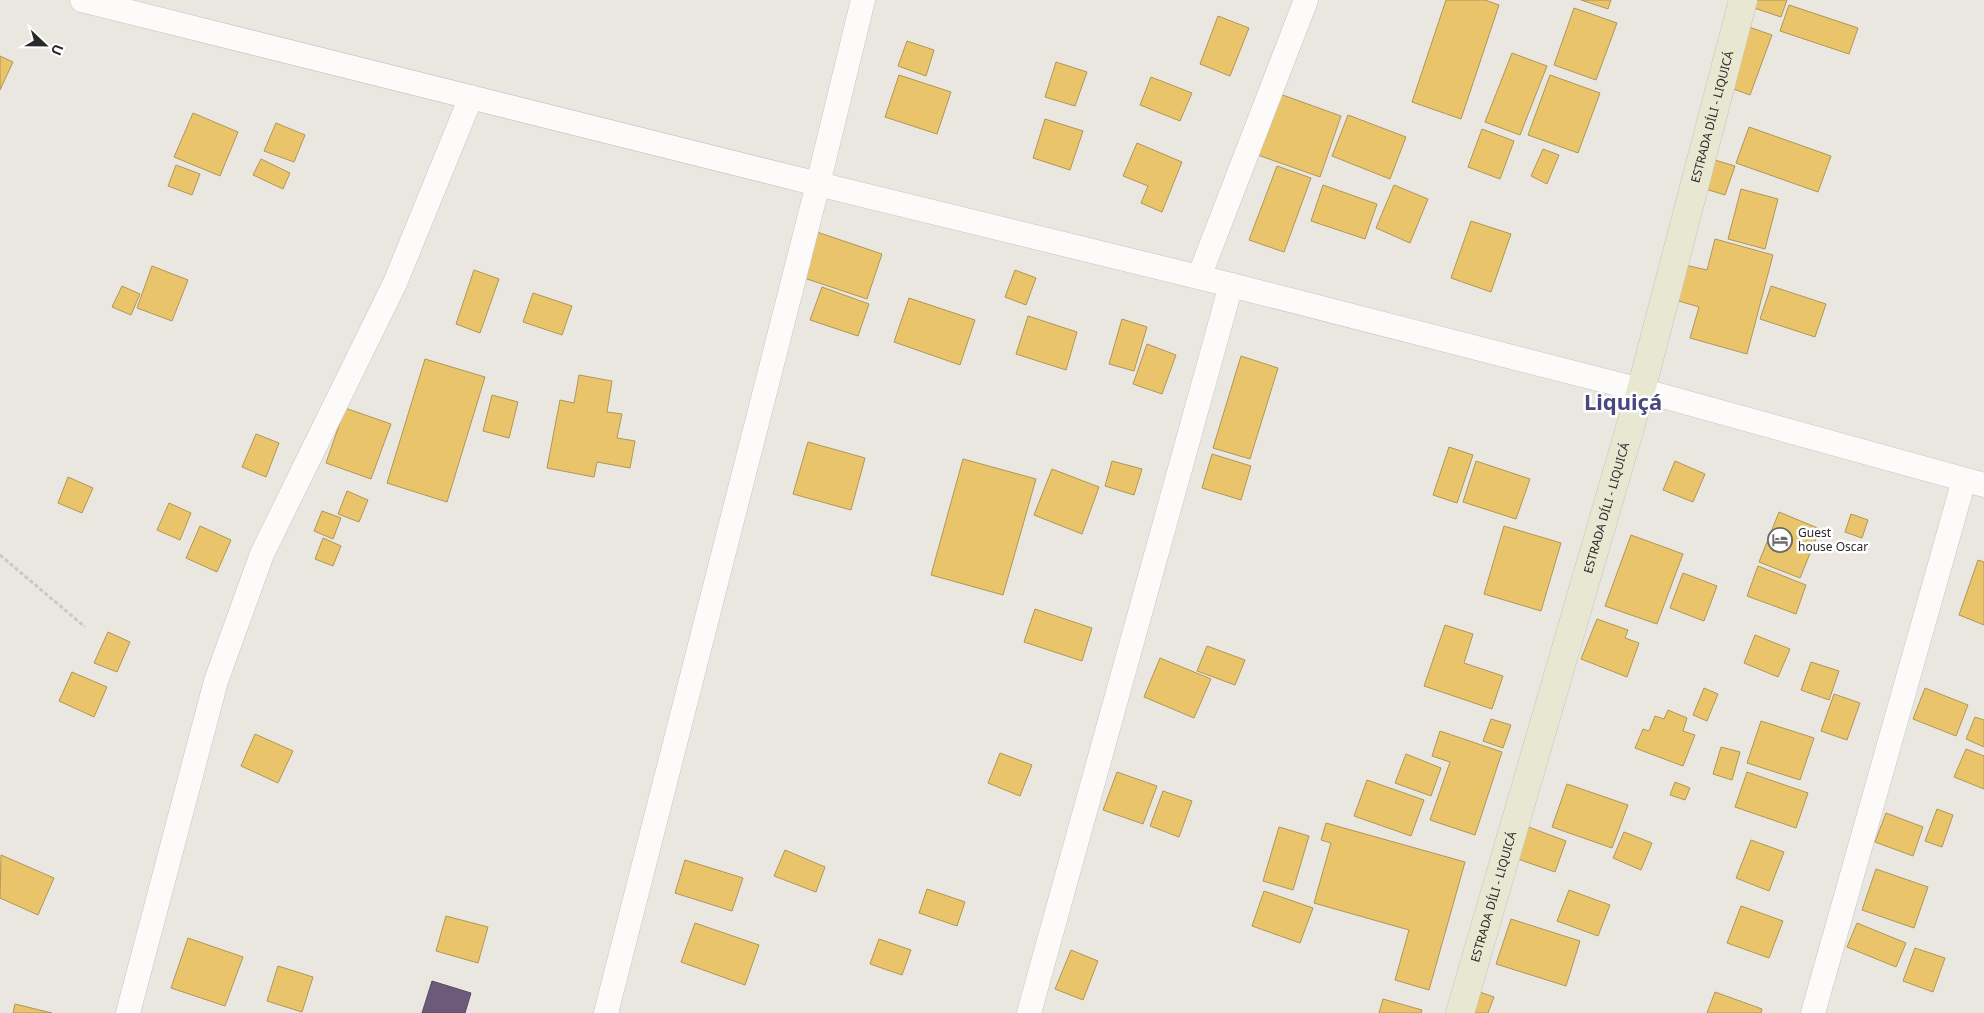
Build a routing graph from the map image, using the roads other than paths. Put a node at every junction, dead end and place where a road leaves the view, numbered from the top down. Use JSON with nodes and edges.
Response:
{"nodes":[{"id":1,"x":82,"y":0,"type":"edge"},
{"id":2,"x":863,"y":0,"type":"edge"},
{"id":3,"x":1306,"y":0,"type":"edge"},
{"id":4,"x":1743,"y":0,"type":"edge"},
{"id":5,"x":471,"y":97,"type":"junction"},
{"id":6,"x":818,"y":184,"type":"junction"},
{"id":7,"x":1199,"y":277,"type":"junction"},
{"id":8,"x":1231,"y":285,"type":"junction"},
{"id":9,"x":1641,"y":390,"type":"junction"},
{"id":10,"x":1974,"y":483,"type":"edge"},
{"id":11,"x":128,"y":1013,"type":"edge"},
{"id":12,"x":606,"y":1013,"type":"edge"},
{"id":13,"x":1029,"y":1013,"type":"edge"},
{"id":14,"x":1460,"y":1013,"type":"edge"},
{"id":15,"x":1813,"y":1013,"type":"edge"}],
"edges":[{"from":1,"to":5,"type":"street"},
{"from":2,"to":6,"type":"street"},
{"from":3,"to":7,"type":"street"},
{"from":4,"to":9,"type":"main road","name":"ESTRADA DÍLI - LIQUICÁ"},
{"from":5,"to":6,"type":"street"},
{"from":5,"to":11,"type":"street"},
{"from":6,"to":7,"type":"street"},
{"from":6,"to":12,"type":"street"},
{"from":7,"to":8,"type":"street"},
{"from":8,"to":9,"type":"street"},
{"from":8,"to":13,"type":"street"},
{"from":9,"to":10,"type":"street"},
{"from":9,"to":14,"type":"main road","name":"ESTRADA DÍLI - LIQUICÁ"},
{"from":10,"to":15,"type":"street"}]}
